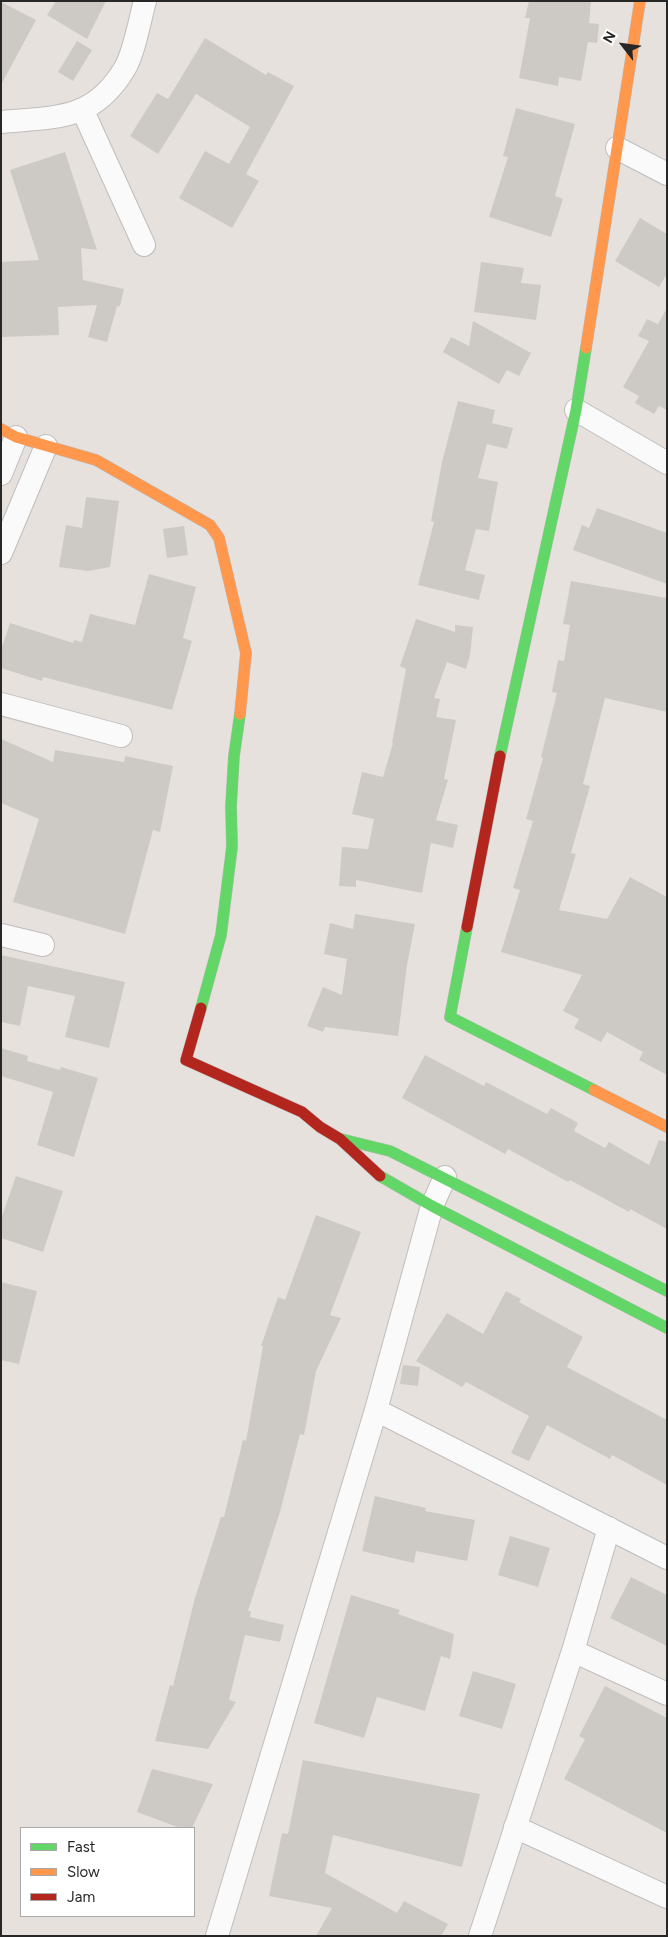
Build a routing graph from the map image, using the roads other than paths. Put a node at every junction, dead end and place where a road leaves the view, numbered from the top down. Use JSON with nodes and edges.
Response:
{"nodes":[{"id":1,"x":145,"y":1,"type":"edge"},
{"id":2,"x":640,"y":1,"type":"edge"},
{"id":3,"x":83,"y":111,"type":"junction"},
{"id":4,"x":1,"y":122,"type":"edge"},
{"id":5,"x":617,"y":148,"type":"junction"},
{"id":6,"x":667,"y":174,"type":"edge"},
{"id":7,"x":144,"y":245,"type":"dead end"},
{"id":8,"x":576,"y":410,"type":"junction"},
{"id":9,"x":9,"y":433,"type":"edge"},
{"id":10,"x":46,"y":446,"type":"junction"},
{"id":11,"x":667,"y":463,"type":"edge"},
{"id":12,"x":1,"y":474,"type":"edge"},
{"id":13,"x":1,"y":553,"type":"edge"},
{"id":14,"x":1,"y":704,"type":"edge"},
{"id":15,"x":120,"y":736,"type":"dead end"},
{"id":16,"x":1,"y":935,"type":"edge"},
{"id":17,"x":43,"y":945,"type":"dead end"},
{"id":18,"x":667,"y":1127,"type":"edge"},
{"id":19,"x":340,"y":1139,"type":"junction"},
{"id":20,"x":445,"y":1177,"type":"junction"},
{"id":21,"x":432,"y":1206,"type":"junction"},
{"id":22,"x":667,"y":1291,"type":"edge"},
{"id":23,"x":667,"y":1328,"type":"edge"},
{"id":24,"x":376,"y":1410,"type":"junction"},
{"id":25,"x":609,"y":1528,"type":"junction"},
{"id":26,"x":667,"y":1558,"type":"edge"},
{"id":27,"x":573,"y":1651,"type":"junction"},
{"id":28,"x":667,"y":1694,"type":"edge"},
{"id":29,"x":515,"y":1827,"type":"junction"},
{"id":30,"x":667,"y":1897,"type":"edge"},
{"id":31,"x":217,"y":1936,"type":"edge"},
{"id":32,"x":480,"y":1936,"type":"edge"}],
"edges":[{"from":1,"to":3,"type":"street"},
{"from":2,"to":5,"type":"street"},
{"from":3,"to":4,"type":"street"},
{"from":3,"to":7,"type":"street"},
{"from":5,"to":6,"type":"street"},
{"from":5,"to":8,"type":"street"},
{"from":8,"to":11,"type":"street"},
{"from":8,"to":18,"type":"street"},
{"from":9,"to":10,"type":"street"},
{"from":9,"to":12,"type":"street"},
{"from":10,"to":13,"type":"street"},
{"from":10,"to":19,"type":"street"},
{"from":14,"to":15,"type":"street"},
{"from":16,"to":17,"type":"street"},
{"from":19,"to":20,"type":"street"},
{"from":19,"to":21,"type":"street"},
{"from":20,"to":21,"type":"street"},
{"from":20,"to":22,"type":"street"},
{"from":21,"to":23,"type":"street"},
{"from":21,"to":24,"type":"street"},
{"from":24,"to":25,"type":"street"},
{"from":24,"to":31,"type":"street"},
{"from":25,"to":26,"type":"street"},
{"from":25,"to":27,"type":"street"},
{"from":27,"to":28,"type":"street"},
{"from":27,"to":29,"type":"street"},
{"from":29,"to":30,"type":"street"},
{"from":29,"to":32,"type":"street"}]}
